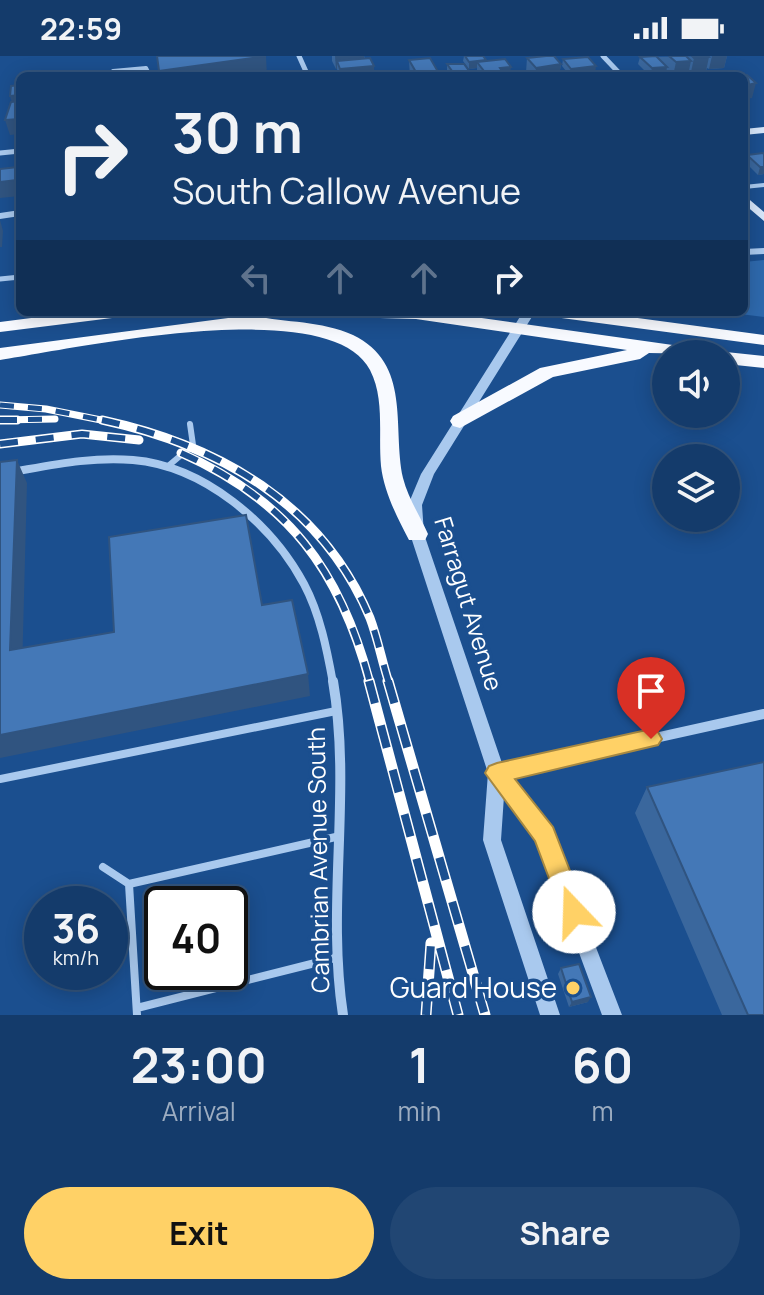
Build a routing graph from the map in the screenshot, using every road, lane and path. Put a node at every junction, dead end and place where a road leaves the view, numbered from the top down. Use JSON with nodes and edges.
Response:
{"nodes":[{"id":1,"x":603,"y":56,"type":"edge"},
{"id":2,"x":113,"y":72,"type":"edge"},
{"id":3,"x":148,"y":72,"type":"edge"},
{"id":4,"x":618,"y":72,"type":"edge"},
{"id":5,"x":748,"y":202,"type":"edge"},
{"id":6,"x":764,"y":218,"type":"edge"},
{"id":7,"x":88,"y":316,"type":"edge"},
{"id":8,"x":286,"y":316,"type":"edge"},
{"id":9,"x":429,"y":316,"type":"edge"},
{"id":10,"x":526,"y":316,"type":"edge"},
{"id":11,"x":584,"y":316,"type":"edge"},
{"id":12,"x":240,"y":323,"type":"junction"},
{"id":13,"x":0,"y":327,"type":"edge"},
{"id":14,"x":516,"y":329,"type":"junction"},
{"id":15,"x":764,"y":340,"type":"edge"},
{"id":16,"x":652,"y":349,"type":"edge"},
{"id":17,"x":652,"y":351,"type":"edge"},
{"id":18,"x":0,"y":354,"type":"edge"},
{"id":19,"x":740,"y":359,"type":"edge"},
{"id":20,"x":764,"y":362,"type":"edge"},
{"id":21,"x":460,"y":421,"type":"junction"},
{"id":22,"x":190,"y":424,"type":"dead end"},
{"id":23,"x":167,"y":467,"type":"junction"},
{"id":24,"x":0,"y":474,"type":"edge"},
{"id":25,"x":417,"y":534,"type":"junction"},
{"id":26,"x":336,"y":711,"type":"junction"},
{"id":27,"x":764,"y":714,"type":"edge"},
{"id":28,"x":497,"y":773,"type":"junction"},
{"id":29,"x":0,"y":779,"type":"edge"},
{"id":30,"x":340,"y":836,"type":"junction"},
{"id":31,"x":103,"y":867,"type":"dead end"},
{"id":32,"x":129,"y":884,"type":"junction"},
{"id":33,"x":335,"y":958,"type":"junction"},
{"id":34,"x":137,"y":1011,"type":"edge"},
{"id":35,"x":343,"y":1015,"type":"edge"},
{"id":36,"x":550,"y":1015,"type":"edge"},
{"id":37,"x":612,"y":1015,"type":"edge"}],
"edges":[{"from":1,"to":4,"type":"street"},
{"from":2,"to":3,"type":"lane"},
{"from":5,"to":6,"type":"main road"},
{"from":7,"to":13,"type":"highway"},
{"from":8,"to":12,"type":"highway"},
{"from":9,"to":14,"type":"highway"},
{"from":10,"to":14,"type":"street","name":"Farragut Avenue"},
{"from":11,"to":15,"type":"highway"},
{"from":12,"to":18,"type":"highway"},
{"from":12,"to":25,"type":"highway"},
{"from":14,"to":16,"type":"highway"},
{"from":14,"to":21,"type":"street","name":"Farragut Avenue"},
{"from":17,"to":21,"type":"highway"},
{"from":19,"to":20,"type":"highway"},
{"from":21,"to":25,"type":"street","name":"Farragut Avenue"},
{"from":22,"to":23,"type":"lane"},
{"from":23,"to":24,"type":"street","name":"Cambrian Avenue South"},
{"from":23,"to":26,"type":"street","name":"Cambrian Avenue South"},
{"from":25,"to":28,"type":"street","name":"Farragut Avenue"},
{"from":26,"to":29,"type":"lane"},
{"from":26,"to":30,"type":"street","name":"Cambrian Avenue South"},
{"from":27,"to":28,"type":"street"},
{"from":28,"to":36,"type":"street","name":"Farragut Avenue"},
{"from":28,"to":37,"type":"street","name":"Farragut Avenue"},
{"from":30,"to":32,"type":"lane"},
{"from":30,"to":33,"type":"street","name":"Cambrian Avenue South"},
{"from":31,"to":32,"type":"lane"},
{"from":32,"to":34,"type":"lane"},
{"from":33,"to":34,"type":"lane"},
{"from":33,"to":35,"type":"street","name":"Cambrian Avenue South"}]}
